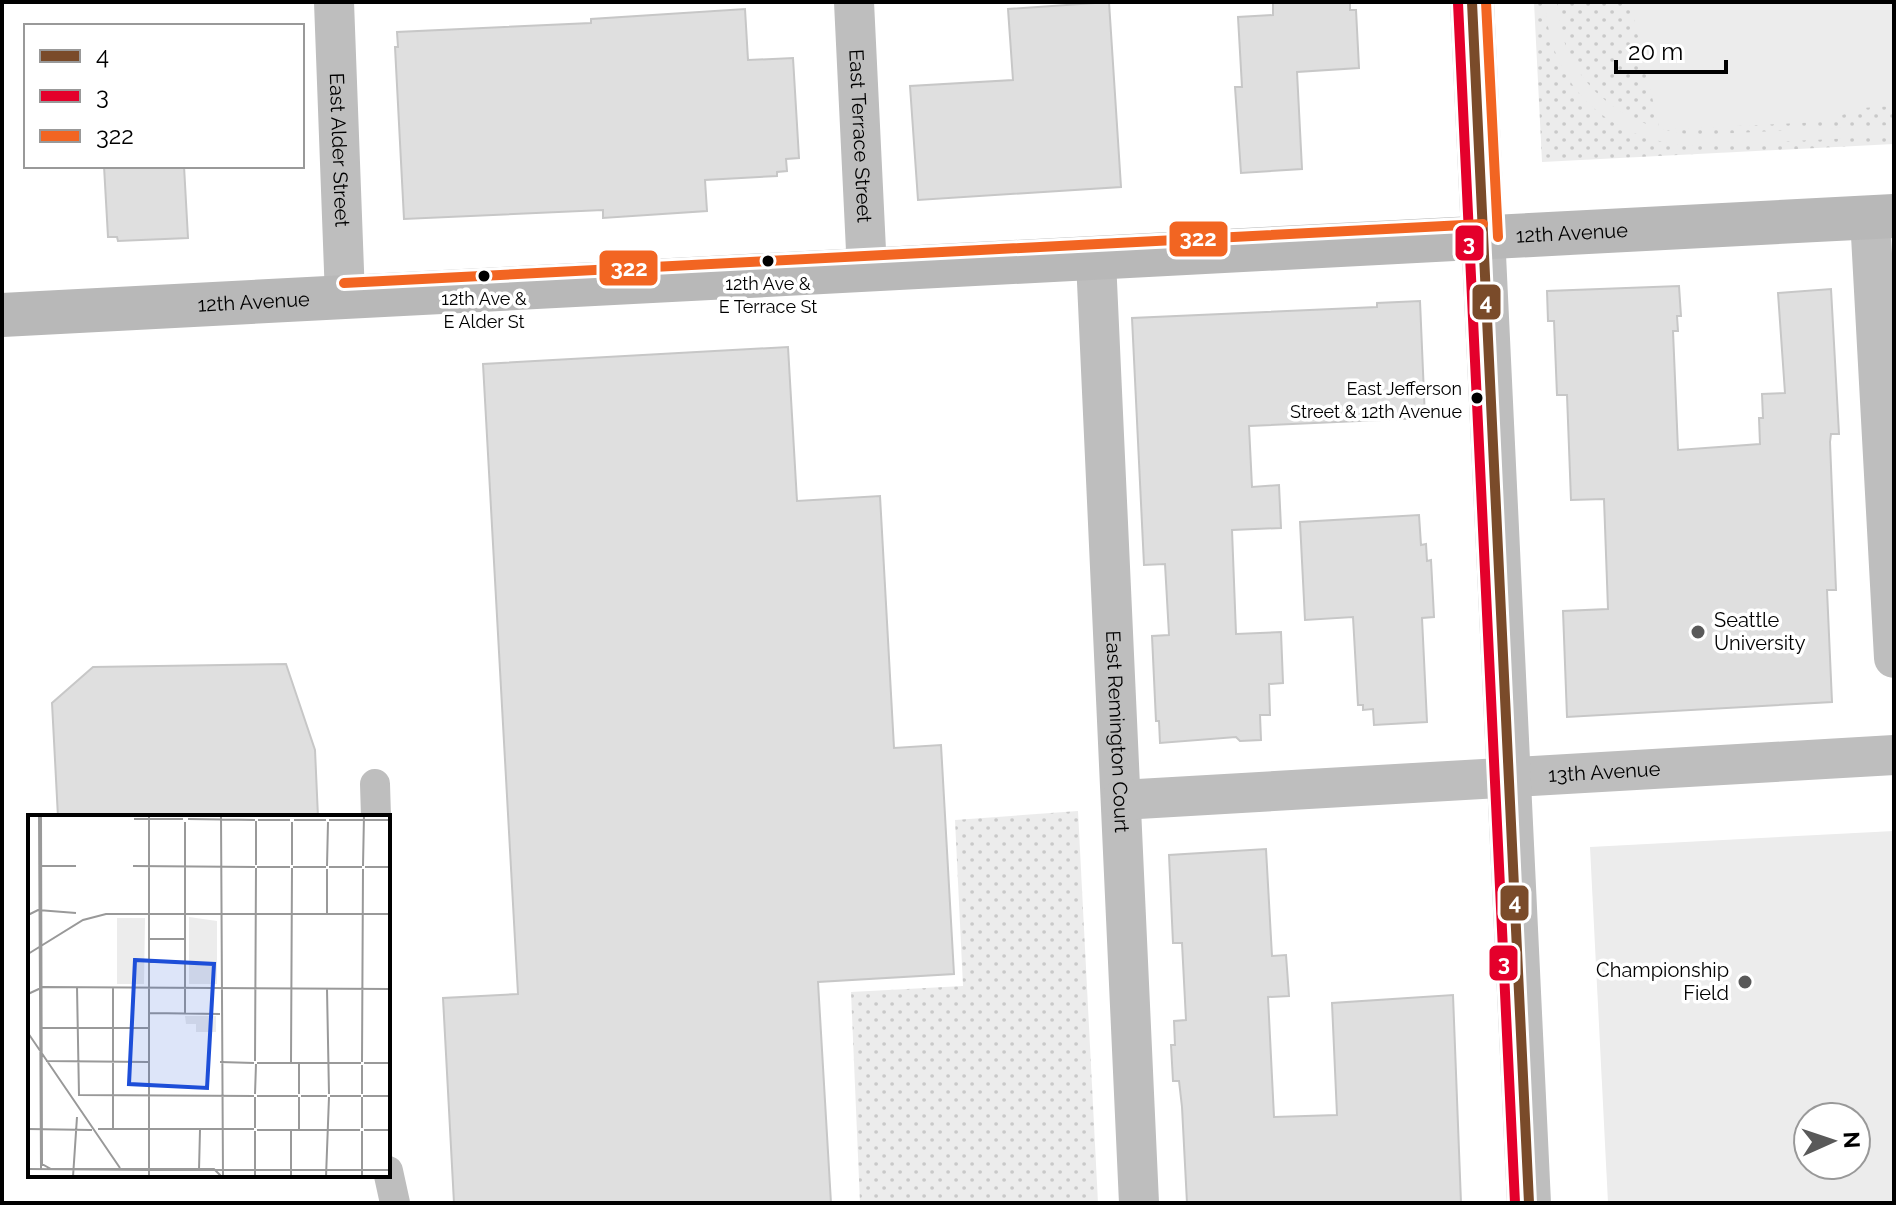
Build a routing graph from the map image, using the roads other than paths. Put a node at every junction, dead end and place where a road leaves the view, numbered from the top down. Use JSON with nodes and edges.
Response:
{"nodes":[{"id":1,"x":334,"y":2,"type":"edge"},
{"id":2,"x":854,"y":2,"type":"edge"},
{"id":3,"x":1472,"y":2,"type":"edge"},
{"id":4,"x":1882,"y":217,"type":"edge"},
{"id":5,"x":1484,"y":238,"type":"junction"},
{"id":6,"x":1096,"y":260,"type":"junction"},
{"id":7,"x":867,"y":271,"type":"junction"},
{"id":8,"x":345,"y":297,"type":"junction"},
{"id":9,"x":2,"y":315,"type":"edge"},
{"id":10,"x":1894,"y":658,"type":"edge"},
{"id":11,"x":1894,"y":755,"type":"edge"},
{"id":12,"x":1508,"y":778,"type":"junction"},
{"id":13,"x":375,"y":784,"type":"dead end"},
{"id":14,"x":1121,"y":800,"type":"junction"},
{"id":15,"x":376,"y":815,"type":"edge"},
{"id":16,"x":389,"y":1177,"type":"edge"},
{"id":17,"x":395,"y":1203,"type":"edge"},
{"id":18,"x":1139,"y":1203,"type":"edge"},
{"id":19,"x":1529,"y":1203,"type":"edge"}],
"edges":[{"from":1,"to":8,"type":"street","name":"East Alder Street"},
{"from":2,"to":7,"type":"street","name":"East Terrace Street"},
{"from":3,"to":5,"type":"street"},
{"from":4,"to":5,"type":"main road","name":"12th Avenue"},
{"from":4,"to":10,"type":"street"},
{"from":5,"to":6,"type":"main road","name":"12th Avenue"},
{"from":5,"to":12,"type":"street"},
{"from":6,"to":7,"type":"main road","name":"12th Avenue"},
{"from":6,"to":14,"type":"street","name":"East Remington Court"},
{"from":7,"to":8,"type":"main road","name":"12th Avenue"},
{"from":8,"to":9,"type":"main road","name":"12th Avenue"},
{"from":11,"to":12,"type":"street","name":"13th Avenue"},
{"from":12,"to":14,"type":"street","name":"13th Avenue"},
{"from":12,"to":19,"type":"street"},
{"from":13,"to":15,"type":"street"},
{"from":14,"to":18,"type":"street","name":"East Remington Court"},
{"from":16,"to":17,"type":"street"}]}
